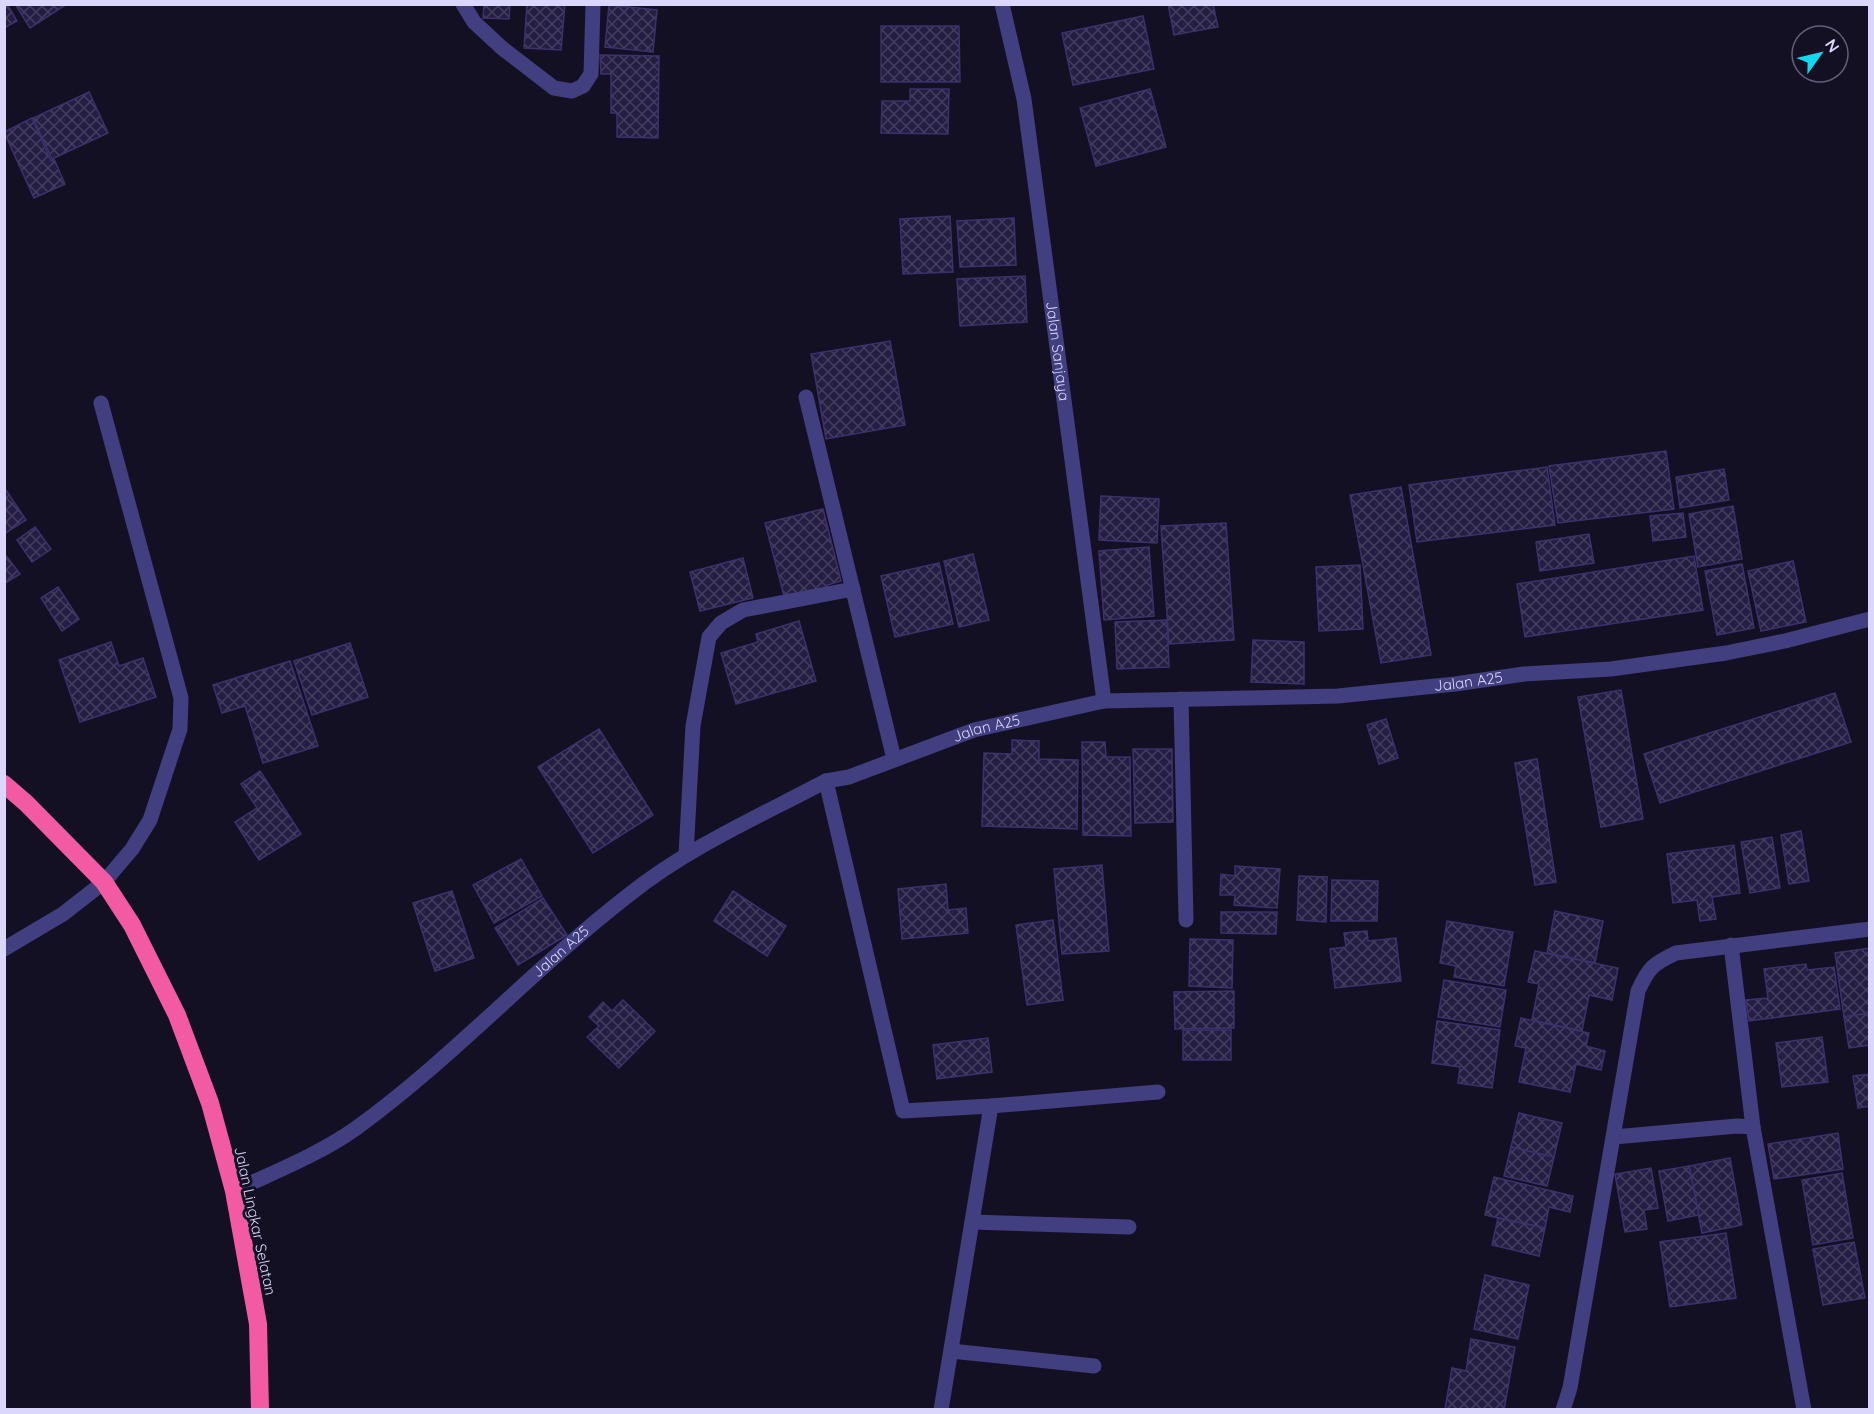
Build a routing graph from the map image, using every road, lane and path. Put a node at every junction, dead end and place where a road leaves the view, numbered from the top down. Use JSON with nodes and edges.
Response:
{"nodes":[{"id":1,"x":462,"y":4,"type":"edge"},
{"id":2,"x":593,"y":4,"type":"edge"},
{"id":3,"x":1002,"y":4,"type":"edge"},
{"id":4,"x":806,"y":398,"type":"dead end"},
{"id":5,"x":101,"y":403,"type":"dead end"},
{"id":6,"x":853,"y":589,"type":"junction"},
{"id":7,"x":1869,"y":620,"type":"edge"},
{"id":8,"x":1181,"y":699,"type":"junction"},
{"id":9,"x":1104,"y":701,"type":"junction"},
{"id":10,"x":894,"y":759,"type":"junction"},
{"id":11,"x":826,"y":781,"type":"junction"},
{"id":12,"x":4,"y":784,"type":"edge"},
{"id":13,"x":686,"y":855,"type":"junction"},
{"id":14,"x":104,"y":882,"type":"junction"},
{"id":15,"x":1186,"y":920,"type":"dead end"},
{"id":16,"x":1869,"y":929,"type":"edge"},
{"id":17,"x":1731,"y":945,"type":"junction"},
{"id":18,"x":4,"y":949,"type":"edge"},
{"id":19,"x":1158,"y":1092,"type":"dead end"},
{"id":20,"x":991,"y":1106,"type":"junction"},
{"id":21,"x":1753,"y":1127,"type":"junction"},
{"id":22,"x":1614,"y":1137,"type":"junction"},
{"id":23,"x":234,"y":1191,"type":"junction"},
{"id":24,"x":972,"y":1222,"type":"junction"},
{"id":25,"x":1129,"y":1227,"type":"dead end"},
{"id":26,"x":951,"y":1352,"type":"junction"},
{"id":27,"x":1094,"y":1366,"type":"dead end"},
{"id":28,"x":1570,"y":1388,"type":"junction"},
{"id":29,"x":260,"y":1410,"type":"edge"},
{"id":30,"x":941,"y":1410,"type":"edge"},
{"id":31,"x":1563,"y":1410,"type":"edge"},
{"id":32,"x":1575,"y":1410,"type":"edge"},
{"id":33,"x":1804,"y":1410,"type":"edge"}],
"edges":[{"from":1,"to":2,"type":"street"},
{"from":3,"to":9,"type":"street","name":"Jalan Sanjaya"},
{"from":4,"to":6,"type":"street"},
{"from":5,"to":14,"type":"street"},
{"from":6,"to":10,"type":"street"},
{"from":6,"to":13,"type":"street"},
{"from":7,"to":8,"type":"street","name":"Jalan A25"},
{"from":8,"to":9,"type":"street","name":"Jalan A25"},
{"from":8,"to":15,"type":"street"},
{"from":9,"to":10,"type":"street","name":"Jalan A25"},
{"from":10,"to":11,"type":"street","name":"Jalan A25"},
{"from":11,"to":13,"type":"street","name":"Jalan A25"},
{"from":11,"to":20,"type":"street"},
{"from":12,"to":14,"type":"highway","name":"Jalan Lingkar Selatan"},
{"from":13,"to":23,"type":"street","name":"Jalan A25"},
{"from":14,"to":18,"type":"street"},
{"from":14,"to":23,"type":"highway","name":"Jalan Lingkar Selatan"},
{"from":16,"to":17,"type":"street"},
{"from":17,"to":21,"type":"street"},
{"from":17,"to":22,"type":"street"},
{"from":19,"to":20,"type":"street"},
{"from":20,"to":24,"type":"street"},
{"from":21,"to":22,"type":"street"},
{"from":21,"to":33,"type":"street"},
{"from":22,"to":28,"type":"street"},
{"from":23,"to":29,"type":"highway","name":"Jalan Lingkar Selatan"},
{"from":24,"to":25,"type":"street"},
{"from":24,"to":26,"type":"street"},
{"from":26,"to":27,"type":"street"},
{"from":26,"to":30,"type":"street"},
{"from":28,"to":31,"type":"street"},
{"from":28,"to":32,"type":"street"}]}
